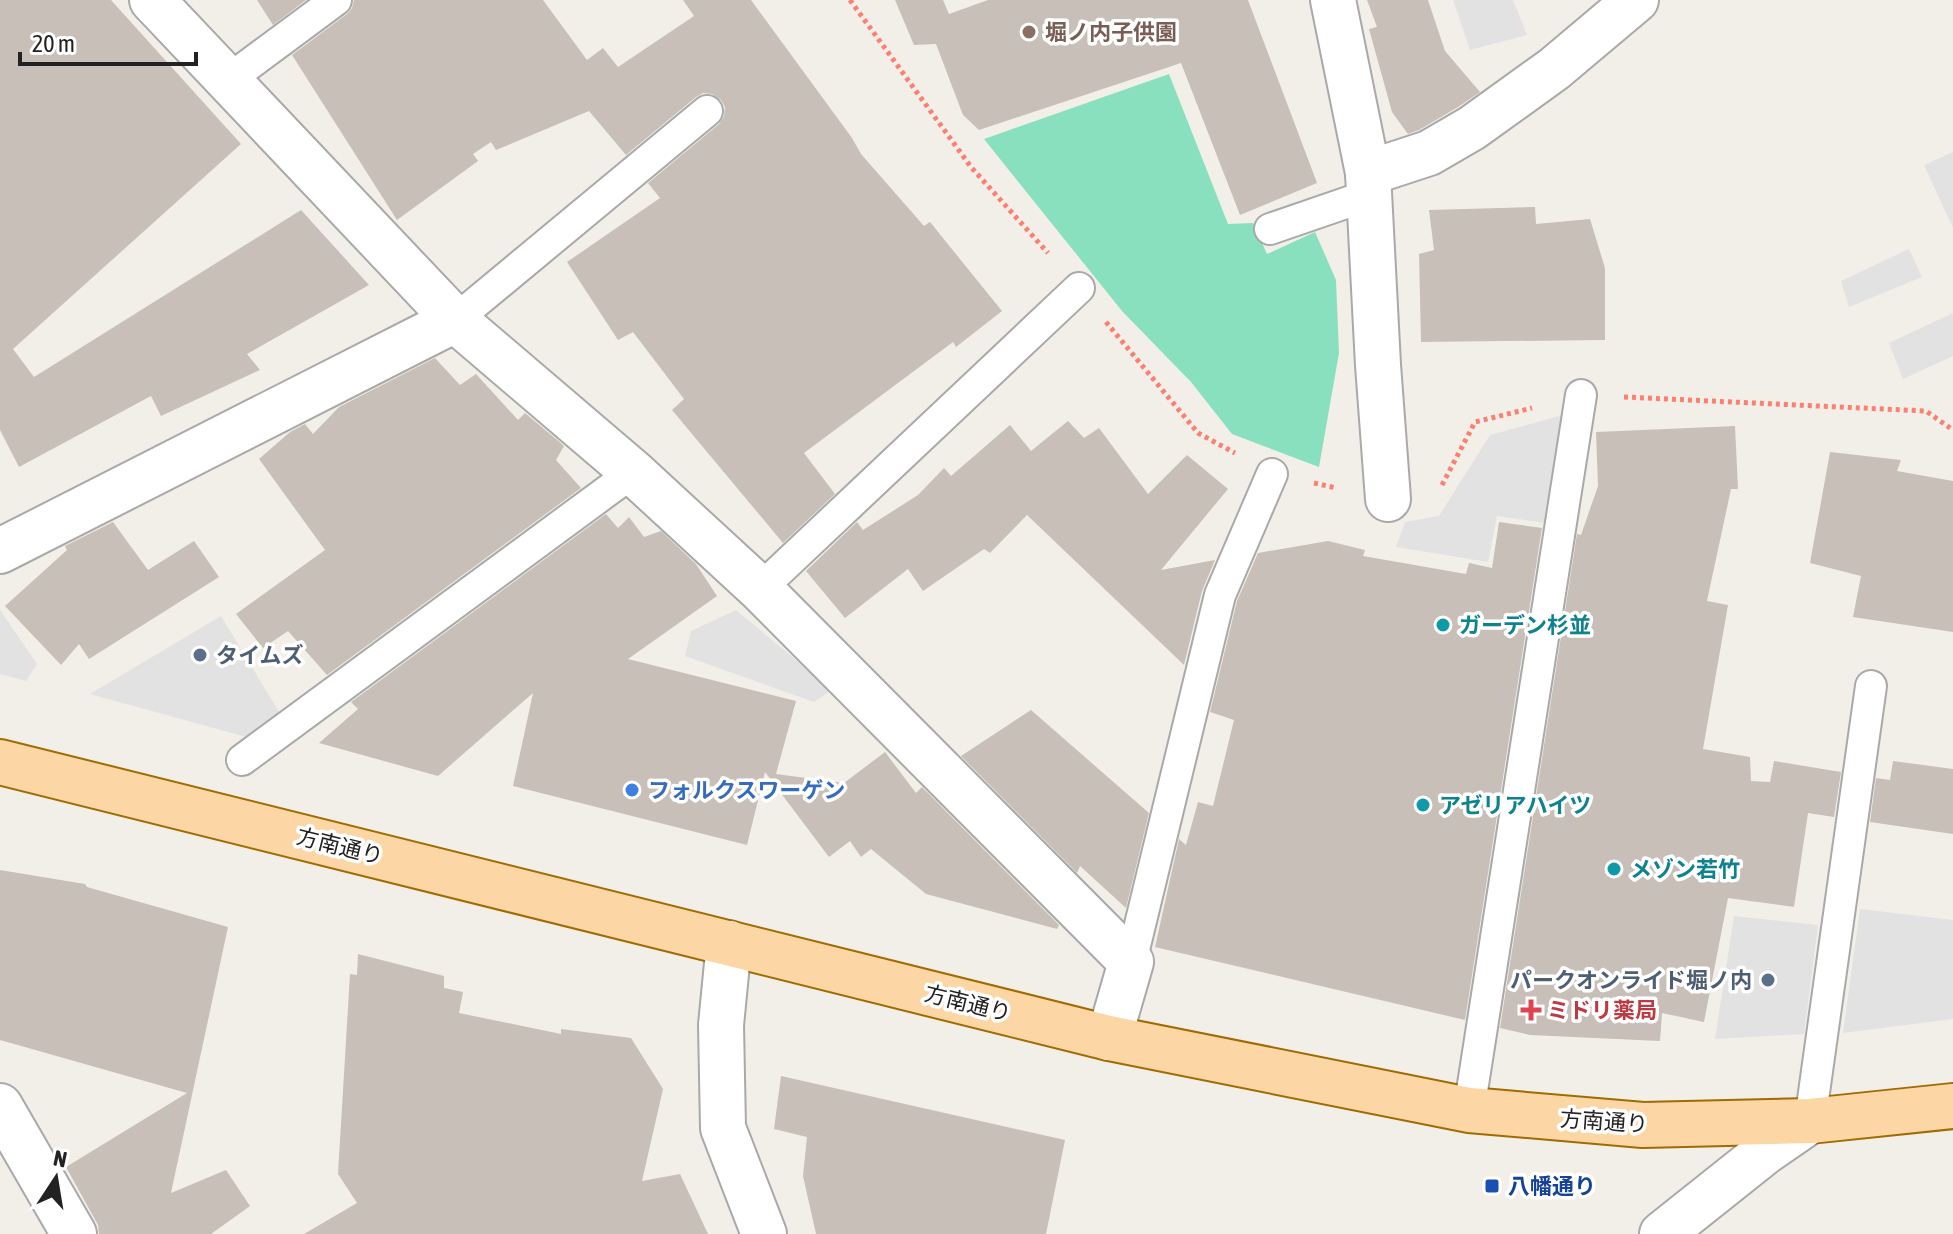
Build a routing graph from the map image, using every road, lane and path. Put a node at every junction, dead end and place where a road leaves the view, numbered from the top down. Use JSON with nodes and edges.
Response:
{"nodes":[{"id":1,"x":152,"y":0,"type":"edge"},
{"id":2,"x":336,"y":0,"type":"edge"},
{"id":3,"x":1333,"y":0,"type":"edge"},
{"id":4,"x":1636,"y":0,"type":"edge"},
{"id":5,"x":228,"y":80,"type":"junction"},
{"id":6,"x":707,"y":111,"type":"dead end"},
{"id":7,"x":1368,"y":184,"type":"junction"},
{"id":8,"x":1270,"y":229,"type":"dead end"},
{"id":9,"x":1079,"y":288,"type":"dead end"},
{"id":10,"x":455,"y":320,"type":"junction"},
{"id":11,"x":1581,"y":395,"type":"dead end"},
{"id":12,"x":633,"y":472,"type":"junction"},
{"id":13,"x":1272,"y":474,"type":"dead end"},
{"id":14,"x":1388,"y":499,"type":"dead end"},
{"id":15,"x":0,"y":551,"type":"edge"},
{"id":16,"x":760,"y":589,"type":"junction"},
{"id":17,"x":1871,"y":686,"type":"dead end"},
{"id":18,"x":242,"y":760,"type":"dead end"},
{"id":19,"x":0,"y":762,"type":"edge"},
{"id":20,"x":729,"y":943,"type":"junction"},
{"id":21,"x":1131,"y":962,"type":"junction"},
{"id":22,"x":1109,"y":1038,"type":"junction"},
{"id":23,"x":0,"y":1106,"type":"edge"},
{"id":24,"x":1953,"y":1106,"type":"edge"},
{"id":25,"x":1469,"y":1110,"type":"junction"},
{"id":26,"x":1810,"y":1121,"type":"junction"},
{"id":27,"x":74,"y":1234,"type":"edge"},
{"id":28,"x":764,"y":1234,"type":"edge"},
{"id":29,"x":1662,"y":1234,"type":"edge"}],
"edges":[{"from":1,"to":5,"type":"street"},
{"from":2,"to":5,"type":"lane"},
{"from":3,"to":7,"type":"street"},
{"from":4,"to":7,"type":"street"},
{"from":5,"to":10,"type":"street"},
{"from":6,"to":10,"type":"lane"},
{"from":7,"to":8,"type":"lane"},
{"from":7,"to":14,"type":"street"},
{"from":9,"to":16,"type":"lane"},
{"from":10,"to":12,"type":"street"},
{"from":10,"to":15,"type":"street"},
{"from":11,"to":25,"type":"lane"},
{"from":12,"to":16,"type":"street"},
{"from":12,"to":18,"type":"lane"},
{"from":13,"to":21,"type":"lane"},
{"from":16,"to":21,"type":"street"},
{"from":17,"to":26,"type":"lane"},
{"from":19,"to":20,"type":"main road","name":"方南通り"},
{"from":20,"to":22,"type":"main road","name":"方南通り"},
{"from":20,"to":28,"type":"street"},
{"from":21,"to":22,"type":"street"},
{"from":22,"to":25,"type":"main road","name":"方南通り"},
{"from":23,"to":27,"type":"street"},
{"from":24,"to":26,"type":"main road","name":"方南通り"},
{"from":25,"to":26,"type":"main road","name":"方南通り"},
{"from":26,"to":29,"type":"street"}]}
